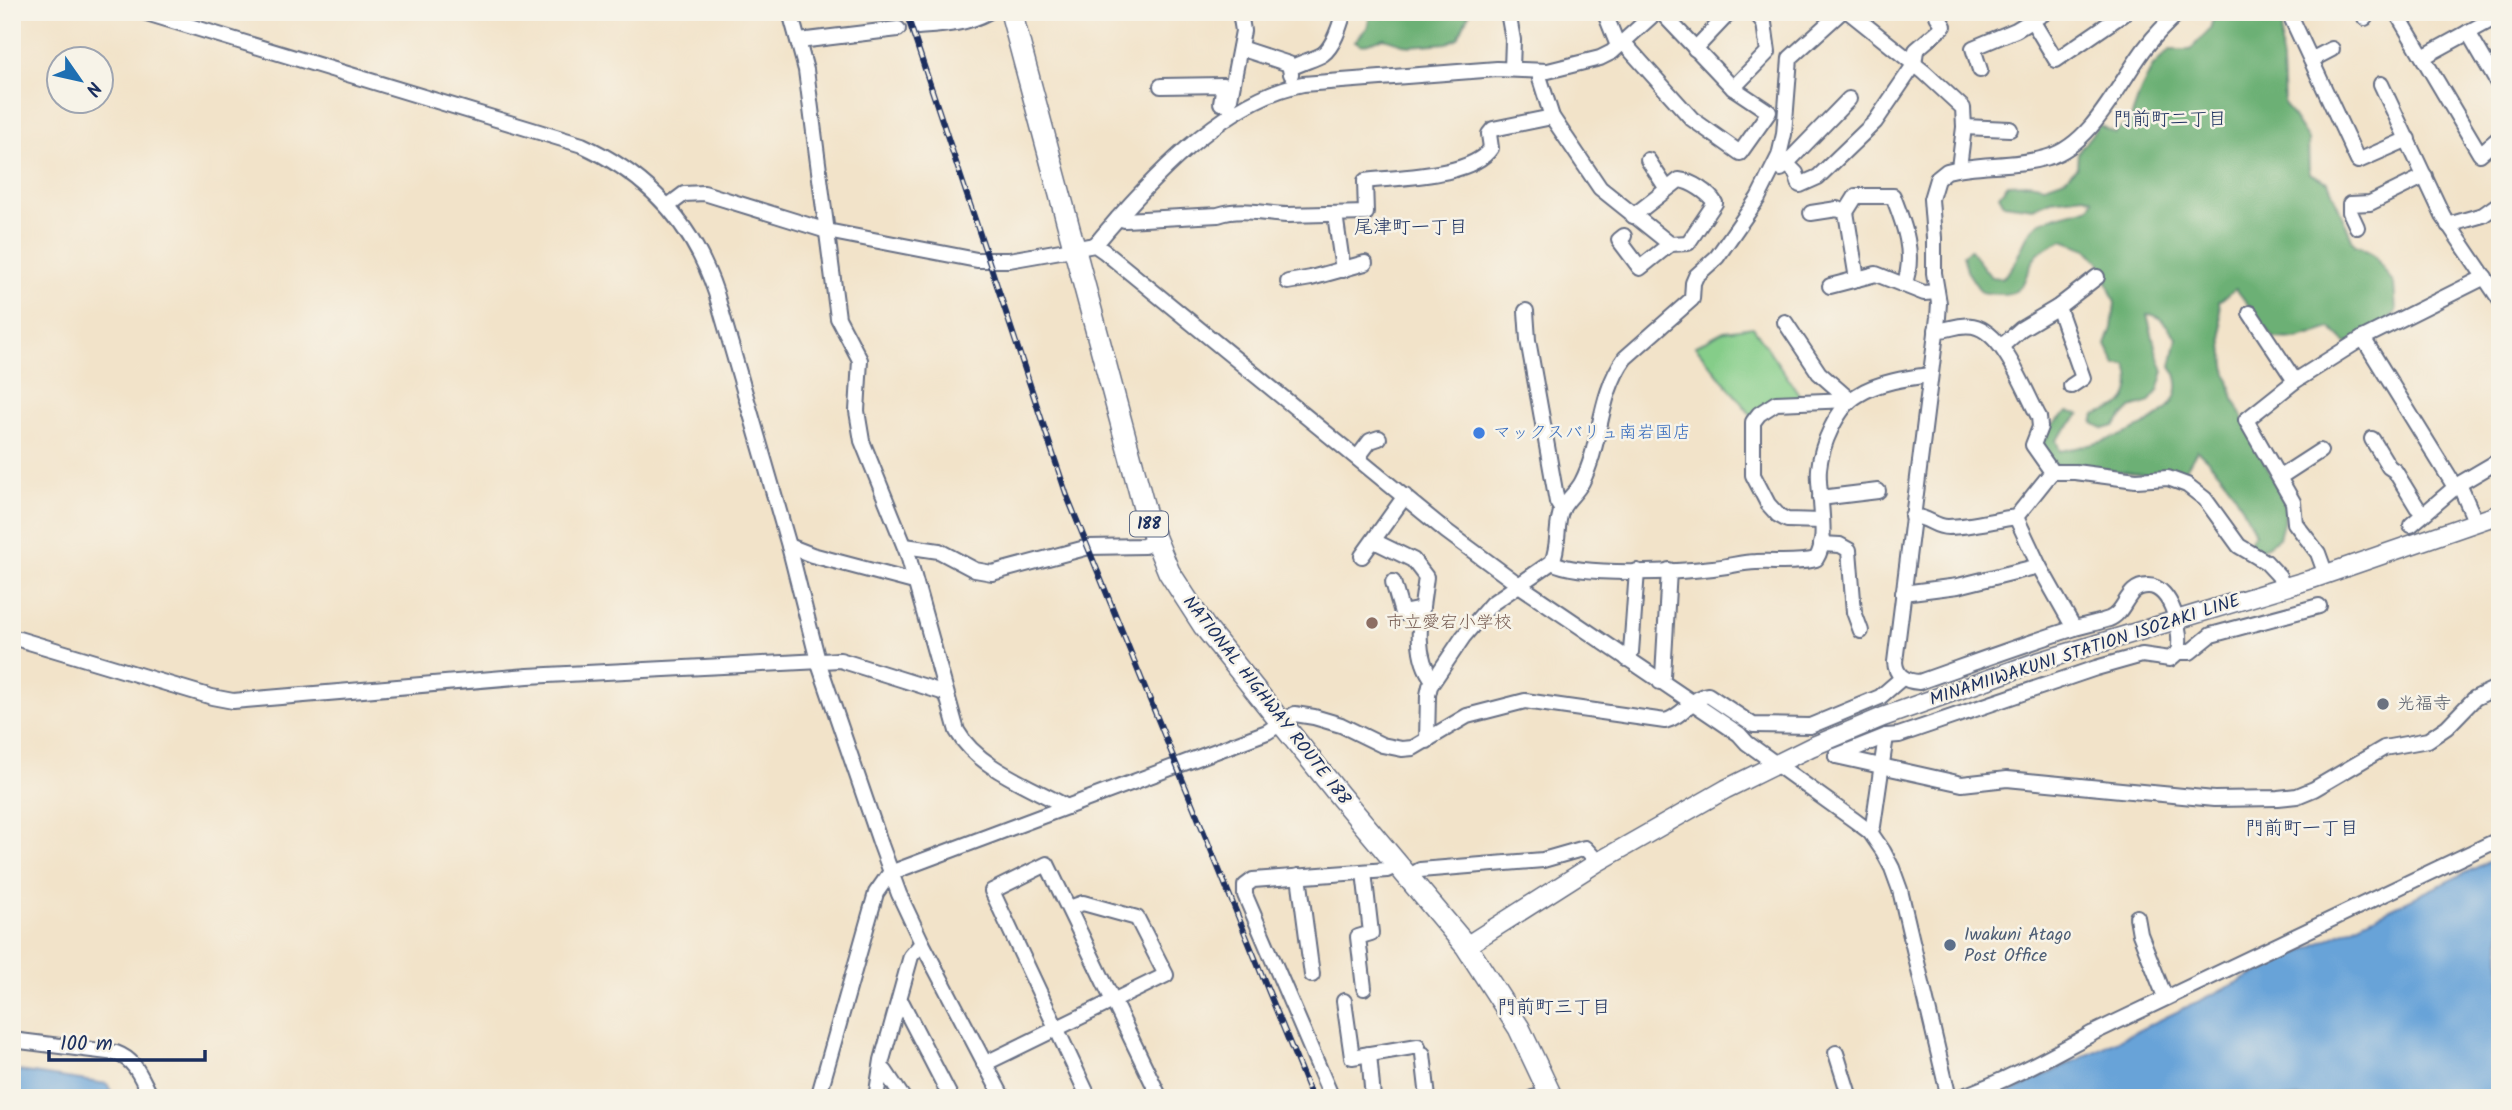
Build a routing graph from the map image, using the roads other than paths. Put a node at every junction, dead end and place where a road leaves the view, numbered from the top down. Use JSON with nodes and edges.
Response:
{"nodes":[{"id":1,"x":143,"y":12,"type":"edge"},
{"id":2,"x":790,"y":12,"type":"edge"},
{"id":3,"x":988,"y":12,"type":"edge"},
{"id":4,"x":1011,"y":12,"type":"edge"},
{"id":5,"x":1240,"y":12,"type":"edge"},
{"id":6,"x":1344,"y":12,"type":"edge"},
{"id":7,"x":1508,"y":12,"type":"edge"},
{"id":8,"x":1608,"y":12,"type":"edge"},
{"id":9,"x":1658,"y":12,"type":"edge"},
{"id":10,"x":1730,"y":12,"type":"edge"},
{"id":11,"x":1755,"y":12,"type":"edge"},
{"id":12,"x":1841,"y":12,"type":"edge"},
{"id":13,"x":1849,"y":12,"type":"edge"},
{"id":14,"x":2046,"y":12,"type":"edge"},
{"id":15,"x":2126,"y":12,"type":"edge"},
{"id":16,"x":2179,"y":12,"type":"edge"},
{"id":17,"x":2396,"y":12,"type":"edge"},
{"id":18,"x":1937,"y":16,"type":"dead end"},
{"id":19,"x":2498,"y":16,"type":"dead end"},
{"id":20,"x":2030,"y":17,"type":"edge"},
{"id":21,"x":2291,"y":17,"type":"dead end"},
{"id":22,"x":918,"y":27,"type":"dead end"},
{"id":23,"x":898,"y":30,"type":"dead end"},
{"id":24,"x":2468,"y":32,"type":"junction"},
{"id":25,"x":799,"y":41,"type":"junction"},
{"id":26,"x":1621,"y":44,"type":"junction"},
{"id":27,"x":1240,"y":48,"type":"junction"},
{"id":28,"x":1695,"y":49,"type":"junction"},
{"id":29,"x":2332,"y":49,"type":"dead end"},
{"id":30,"x":2423,"y":57,"type":"junction"},
{"id":31,"x":2311,"y":60,"type":"junction"},
{"id":32,"x":1914,"y":65,"type":"junction"},
{"id":33,"x":1291,"y":68,"type":"junction"},
{"id":34,"x":1512,"y":69,"type":"junction"},
{"id":35,"x":1980,"y":70,"type":"dead end"},
{"id":36,"x":1540,"y":71,"type":"junction"},
{"id":37,"x":2381,"y":84,"type":"dead end"},
{"id":38,"x":1161,"y":86,"type":"dead end"},
{"id":39,"x":1292,"y":86,"type":"junction"},
{"id":40,"x":2500,"y":87,"type":"edge"},
{"id":41,"x":1733,"y":88,"type":"junction"},
{"id":42,"x":1849,"y":99,"type":"dead end"},
{"id":43,"x":1227,"y":117,"type":"junction"},
{"id":44,"x":1552,"y":117,"type":"junction"},
{"id":45,"x":1964,"y":127,"type":"junction"},
{"id":46,"x":2010,"y":129,"type":"dead end"},
{"id":47,"x":2500,"y":137,"type":"edge"},
{"id":48,"x":2408,"y":139,"type":"junction"},
{"id":49,"x":1648,"y":160,"type":"dead end"},
{"id":50,"x":1787,"y":164,"type":"junction"},
{"id":51,"x":1959,"y":168,"type":"junction"},
{"id":52,"x":1770,"y":175,"type":"junction"},
{"id":53,"x":2425,"y":176,"type":"junction"},
{"id":54,"x":1667,"y":189,"type":"junction"},
{"id":55,"x":2500,"y":204,"type":"edge"},
{"id":56,"x":668,"y":206,"type":"junction"},
{"id":57,"x":1846,"y":212,"type":"junction"},
{"id":58,"x":1811,"y":213,"type":"dead end"},
{"id":59,"x":1335,"y":214,"type":"junction"},
{"id":60,"x":1633,"y":216,"type":"junction"},
{"id":61,"x":1118,"y":218,"type":"junction"},
{"id":62,"x":2448,"y":225,"type":"junction"},
{"id":63,"x":2357,"y":227,"type":"dead end"},
{"id":64,"x":827,"y":231,"type":"junction"},
{"id":65,"x":1624,"y":236,"type":"dead end"},
{"id":66,"x":1670,"y":244,"type":"junction"},
{"id":67,"x":1085,"y":246,"type":"junction"},
{"id":68,"x":1365,"y":263,"type":"dead end"},
{"id":69,"x":1343,"y":270,"type":"junction"},
{"id":70,"x":2097,"y":277,"type":"dead end"},
{"id":71,"x":2485,"y":278,"type":"junction"},
{"id":72,"x":1857,"y":279,"type":"junction"},
{"id":73,"x":1288,"y":282,"type":"dead end"},
{"id":74,"x":1904,"y":285,"type":"junction"},
{"id":75,"x":1830,"y":286,"type":"dead end"},
{"id":76,"x":1937,"y":292,"type":"junction"},
{"id":77,"x":2500,"y":300,"type":"edge"},
{"id":78,"x":2058,"y":307,"type":"junction"},
{"id":79,"x":1526,"y":311,"type":"dead end"},
{"id":80,"x":2250,"y":313,"type":"dead end"},
{"id":81,"x":1785,"y":322,"type":"dead end"},
{"id":82,"x":1936,"y":330,"type":"junction"},
{"id":83,"x":2362,"y":338,"type":"junction"},
{"id":84,"x":2002,"y":346,"type":"junction"},
{"id":85,"x":1930,"y":375,"type":"junction"},
{"id":86,"x":2295,"y":381,"type":"junction"},
{"id":87,"x":2071,"y":386,"type":"dead end"},
{"id":88,"x":1850,"y":400,"type":"junction"},
{"id":89,"x":1378,"y":438,"type":"dead end"},
{"id":90,"x":2372,"y":439,"type":"dead end"},
{"id":91,"x":2319,"y":451,"type":"dead end"},
{"id":92,"x":1358,"y":457,"type":"junction"},
{"id":93,"x":2500,"y":460,"type":"edge"},
{"id":94,"x":2052,"y":472,"type":"junction"},
{"id":95,"x":2280,"y":477,"type":"junction"},
{"id":96,"x":2457,"y":485,"type":"junction"},
{"id":97,"x":1878,"y":491,"type":"dead end"},
{"id":98,"x":1405,"y":496,"type":"junction"},
{"id":99,"x":1820,"y":498,"type":"junction"},
{"id":100,"x":1562,"y":510,"type":"junction"},
{"id":101,"x":2423,"y":513,"type":"junction"},
{"id":102,"x":2500,"y":514,"type":"edge"},
{"id":103,"x":1912,"y":516,"type":"junction"},
{"id":104,"x":2016,"y":517,"type":"junction"},
{"id":105,"x":1822,"y":521,"type":"junction"},
{"id":106,"x":2476,"y":523,"type":"junction"},
{"id":107,"x":2411,"y":525,"type":"dead end"},
{"id":108,"x":1155,"y":540,"type":"junction"},
{"id":109,"x":1374,"y":541,"type":"junction"},
{"id":110,"x":1821,"y":544,"type":"junction"},
{"id":111,"x":789,"y":546,"type":"junction"},
{"id":112,"x":905,"y":546,"type":"junction"},
{"id":113,"x":1362,"y":556,"type":"dead end"},
{"id":114,"x":1552,"y":562,"type":"junction"},
{"id":115,"x":2039,"y":566,"type":"junction"},
{"id":116,"x":1669,"y":570,"type":"junction"},
{"id":117,"x":1637,"y":571,"type":"junction"},
{"id":118,"x":2326,"y":575,"type":"junction"},
{"id":119,"x":914,"y":582,"type":"junction"},
{"id":120,"x":1393,"y":582,"type":"dead end"},
{"id":121,"x":1519,"y":585,"type":"junction"},
{"id":122,"x":2283,"y":588,"type":"junction"},
{"id":123,"x":1903,"y":593,"type":"junction"},
{"id":124,"x":2319,"y":606,"type":"dead end"},
{"id":125,"x":1422,"y":609,"type":"junction"},
{"id":126,"x":2175,"y":620,"type":"junction"},
{"id":127,"x":2074,"y":628,"type":"junction"},
{"id":128,"x":1861,"y":631,"type":"dead end"},
{"id":129,"x":12,"y":637,"type":"edge"},
{"id":130,"x":2178,"y":652,"type":"junction"},
{"id":131,"x":1627,"y":659,"type":"junction"},
{"id":132,"x":818,"y":661,"type":"junction"},
{"id":133,"x":1902,"y":678,"type":"junction"},
{"id":134,"x":1433,"y":680,"type":"junction"},
{"id":135,"x":1660,"y":682,"type":"junction"},
{"id":136,"x":2500,"y":686,"type":"edge"},
{"id":137,"x":945,"y":693,"type":"junction"},
{"id":138,"x":1693,"y":704,"type":"junction"},
{"id":139,"x":1282,"y":722,"type":"junction"},
{"id":140,"x":1886,"y":736,"type":"junction"},
{"id":141,"x":1427,"y":741,"type":"junction"},
{"id":142,"x":1778,"y":764,"type":"junction"},
{"id":143,"x":1880,"y":766,"type":"junction"},
{"id":144,"x":1067,"y":807,"type":"junction"},
{"id":145,"x":1870,"y":832,"type":"junction"},
{"id":146,"x":2500,"y":838,"type":"edge"},
{"id":147,"x":1598,"y":862,"type":"junction"},
{"id":148,"x":1403,"y":871,"type":"junction"},
{"id":149,"x":1364,"y":872,"type":"junction"},
{"id":150,"x":890,"y":873,"type":"junction"},
{"id":151,"x":1299,"y":876,"type":"junction"},
{"id":152,"x":1069,"y":908,"type":"junction"},
{"id":153,"x":2137,"y":917,"type":"dead end"},
{"id":154,"x":922,"y":943,"type":"junction"},
{"id":155,"x":1466,"y":946,"type":"junction"},
{"id":156,"x":1312,"y":975,"type":"dead end"},
{"id":157,"x":1364,"y":988,"type":"dead end"},
{"id":158,"x":2165,"y":998,"type":"junction"},
{"id":159,"x":1113,"y":1000,"type":"junction"},
{"id":160,"x":898,"y":1001,"type":"junction"},
{"id":161,"x":1344,"y":1001,"type":"dead end"},
{"id":162,"x":1055,"y":1027,"type":"junction"},
{"id":163,"x":12,"y":1040,"type":"edge"},
{"id":164,"x":1836,"y":1053,"type":"dead end"},
{"id":165,"x":1368,"y":1054,"type":"junction"},
{"id":166,"x":984,"y":1064,"type":"junction"},
{"id":167,"x":881,"y":1070,"type":"junction"},
{"id":168,"x":1545,"y":1096,"type":"edge"},
{"id":169,"x":152,"y":1098,"type":"edge"},
{"id":170,"x":818,"y":1098,"type":"edge"},
{"id":171,"x":876,"y":1098,"type":"edge"},
{"id":172,"x":903,"y":1098,"type":"edge"},
{"id":173,"x":951,"y":1098,"type":"edge"},
{"id":174,"x":1003,"y":1098,"type":"edge"},
{"id":175,"x":1089,"y":1098,"type":"edge"},
{"id":176,"x":1160,"y":1098,"type":"edge"},
{"id":177,"x":1332,"y":1098,"type":"edge"},
{"id":178,"x":1373,"y":1098,"type":"edge"},
{"id":179,"x":1428,"y":1098,"type":"edge"},
{"id":180,"x":1850,"y":1098,"type":"edge"},
{"id":181,"x":1950,"y":1098,"type":"edge"},
{"id":182,"x":1958,"y":1098,"type":"edge"}],
"edges":[{"from":1,"to":56,"type":"street"},
{"from":2,"to":25,"type":"street"},
{"from":3,"to":22,"type":"street"},
{"from":4,"to":67,"type":"highway","name":"NATIONAL HIGHWAY ROUTE 188","number":"188"},
{"from":5,"to":27,"type":"street"},
{"from":6,"to":33,"type":"street"},
{"from":7,"to":34,"type":"street"},
{"from":8,"to":26,"type":"street"},
{"from":9,"to":26,"type":"street"},
{"from":9,"to":28,"type":"street"},
{"from":10,"to":28,"type":"street"},
{"from":11,"to":41,"type":"street"},
{"from":12,"to":52,"type":"street"},
{"from":13,"to":32,"type":"street"},
{"from":14,"to":20,"type":"street"},
{"from":15,"to":20,"type":"street"},
{"from":16,"to":51,"type":"street"},
{"from":17,"to":30,"type":"street"},
{"from":18,"to":32,"type":"street"},
{"from":19,"to":24,"type":"street"},
{"from":20,"to":35,"type":"street"},
{"from":21,"to":31,"type":"street"},
{"from":23,"to":25,"type":"street"},
{"from":24,"to":30,"type":"street"},
{"from":24,"to":40,"type":"street"},
{"from":25,"to":64,"type":"street"},
{"from":26,"to":36,"type":"street"},
{"from":26,"to":41,"type":"street"},
{"from":27,"to":33,"type":"street"},
{"from":27,"to":43,"type":"street"},
{"from":28,"to":41,"type":"street"},
{"from":29,"to":31,"type":"street"},
{"from":30,"to":47,"type":"street"},
{"from":31,"to":48,"type":"street"},
{"from":32,"to":45,"type":"street"},
{"from":32,"to":50,"type":"street"},
{"from":33,"to":39,"type":"street"},
{"from":34,"to":36,"type":"street"},
{"from":34,"to":39,"type":"street"},
{"from":36,"to":44,"type":"street"},
{"from":37,"to":48,"type":"street"},
{"from":38,"to":43,"type":"street"},
{"from":39,"to":43,"type":"street"},
{"from":42,"to":50,"type":"street"},
{"from":43,"to":61,"type":"street"},
{"from":44,"to":59,"type":"street"},
{"from":44,"to":60,"type":"street"},
{"from":45,"to":46,"type":"street"},
{"from":45,"to":51,"type":"street"},
{"from":48,"to":53,"type":"street"},
{"from":49,"to":54,"type":"street"},
{"from":50,"to":52,"type":"street"},
{"from":51,"to":76,"type":"street"},
{"from":52,"to":100,"type":"street"},
{"from":53,"to":62,"type":"street"},
{"from":53,"to":63,"type":"street"},
{"from":54,"to":60,"type":"street"},
{"from":54,"to":66,"type":"street"},
{"from":55,"to":62,"type":"street"},
{"from":56,"to":64,"type":"street"},
{"from":56,"to":111,"type":"street"},
{"from":57,"to":58,"type":"street"},
{"from":57,"to":72,"type":"street"},
{"from":57,"to":74,"type":"street"},
{"from":59,"to":61,"type":"street"},
{"from":59,"to":69,"type":"street"},
{"from":60,"to":66,"type":"street"},
{"from":61,"to":67,"type":"street"},
{"from":62,"to":71,"type":"street"},
{"from":64,"to":67,"type":"street"},
{"from":64,"to":112,"type":"street"},
{"from":65,"to":66,"type":"street"},
{"from":67,"to":92,"type":"street"},
{"from":67,"to":108,"type":"highway","name":"NATIONAL HIGHWAY ROUTE 188","number":"188"},
{"from":68,"to":69,"type":"street"},
{"from":69,"to":73,"type":"street"},
{"from":70,"to":78,"type":"street"},
{"from":71,"to":77,"type":"street"},
{"from":71,"to":83,"type":"street"},
{"from":72,"to":74,"type":"street"},
{"from":72,"to":75,"type":"street"},
{"from":74,"to":76,"type":"street"},
{"from":76,"to":82,"type":"street"},
{"from":78,"to":84,"type":"street"},
{"from":78,"to":87,"type":"street"},
{"from":79,"to":100,"type":"street"},
{"from":80,"to":86,"type":"street"},
{"from":81,"to":88,"type":"street"},
{"from":82,"to":84,"type":"street"},
{"from":82,"to":85,"type":"street"},
{"from":83,"to":86,"type":"street"},
{"from":83,"to":96,"type":"street"},
{"from":84,"to":94,"type":"street"},
{"from":85,"to":88,"type":"street"},
{"from":85,"to":103,"type":"street"},
{"from":86,"to":95,"type":"street"},
{"from":88,"to":99,"type":"street"},
{"from":88,"to":105,"type":"street"},
{"from":89,"to":92,"type":"street"},
{"from":90,"to":101,"type":"street"},
{"from":91,"to":95,"type":"street"},
{"from":92,"to":98,"type":"street"},
{"from":93,"to":96,"type":"street"},
{"from":94,"to":104,"type":"street"},
{"from":94,"to":122,"type":"street"},
{"from":95,"to":118,"type":"street"},
{"from":96,"to":101,"type":"street"},
{"from":96,"to":106,"type":"street"},
{"from":97,"to":99,"type":"street"},
{"from":98,"to":109,"type":"street"},
{"from":98,"to":121,"type":"street"},
{"from":99,"to":105,"type":"street"},
{"from":100,"to":114,"type":"street"},
{"from":101,"to":107,"type":"street"},
{"from":102,"to":106,"type":"main road","name":"MINAMIIWAKUNI STATION ISOZAKI LINE"},
{"from":103,"to":104,"type":"street"},
{"from":103,"to":123,"type":"street"},
{"from":104,"to":115,"type":"street"},
{"from":105,"to":110,"type":"street"},
{"from":106,"to":118,"type":"main road","name":"MINAMIIWAKUNI STATION ISOZAKI LINE"},
{"from":108,"to":112,"type":"street"},
{"from":108,"to":139,"type":"highway","name":"NATIONAL HIGHWAY ROUTE 188","number":"188"},
{"from":109,"to":113,"type":"street"},
{"from":109,"to":125,"type":"street"},
{"from":110,"to":116,"type":"street"},
{"from":110,"to":128,"type":"street"},
{"from":111,"to":119,"type":"street"},
{"from":111,"to":132,"type":"street"},
{"from":112,"to":119,"type":"street"},
{"from":114,"to":117,"type":"street"},
{"from":114,"to":121,"type":"street"},
{"from":115,"to":123,"type":"street"},
{"from":115,"to":127,"type":"street"},
{"from":116,"to":117,"type":"street"},
{"from":116,"to":135,"type":"street"},
{"from":117,"to":131,"type":"street"},
{"from":118,"to":122,"type":"main road","name":"MINAMIIWAKUNI STATION ISOZAKI LINE"},
{"from":119,"to":137,"type":"street"},
{"from":120,"to":125,"type":"street"},
{"from":121,"to":131,"type":"street"},
{"from":121,"to":134,"type":"street"},
{"from":122,"to":126,"type":"main road","name":"MINAMIIWAKUNI STATION ISOZAKI LINE"},
{"from":123,"to":133,"type":"street"},
{"from":124,"to":130,"type":"street"},
{"from":125,"to":134,"type":"street"},
{"from":126,"to":127,"type":"street"},
{"from":126,"to":130,"type":"street"},
{"from":126,"to":142,"type":"main road","name":"MINAMIIWAKUNI STATION ISOZAKI LINE"},
{"from":127,"to":133,"type":"street"},
{"from":129,"to":132,"type":"street"},
{"from":130,"to":140,"type":"street"},
{"from":131,"to":135,"type":"street"},
{"from":132,"to":137,"type":"street"},
{"from":132,"to":150,"type":"street"},
{"from":133,"to":138,"type":"street"},
{"from":134,"to":141,"type":"street"},
{"from":135,"to":138,"type":"street"},
{"from":136,"to":143,"type":"street"},
{"from":137,"to":144,"type":"street"},
{"from":138,"to":141,"type":"street"},
{"from":138,"to":142,"type":"street"},
{"from":139,"to":141,"type":"street"},
{"from":139,"to":144,"type":"street"},
{"from":139,"to":148,"type":"highway","name":"NATIONAL HIGHWAY ROUTE 188","number":"188"},
{"from":140,"to":143,"type":"street"},
{"from":140,"to":143,"type":"street"},
{"from":142,"to":145,"type":"street"},
{"from":142,"to":147,"type":"main road","name":"MINAMIIWAKUNI STATION ISOZAKI LINE"},
{"from":143,"to":145,"type":"street"},
{"from":144,"to":150,"type":"street"},
{"from":145,"to":181,"type":"street"},
{"from":146,"to":158,"type":"street"},
{"from":147,"to":148,"type":"street"},
{"from":147,"to":155,"type":"main road","name":"MINAMIIWAKUNI STATION ISOZAKI LINE"},
{"from":148,"to":149,"type":"street"},
{"from":148,"to":155,"type":"highway","name":"NATIONAL HIGHWAY ROUTE 188","number":"188"},
{"from":149,"to":151,"type":"street"},
{"from":149,"to":157,"type":"street"},
{"from":150,"to":154,"type":"street"},
{"from":150,"to":170,"type":"street"},
{"from":151,"to":156,"type":"street"},
{"from":151,"to":177,"type":"street"},
{"from":152,"to":159,"type":"street"},
{"from":152,"to":159,"type":"street"},
{"from":152,"to":162,"type":"street"},
{"from":153,"to":158,"type":"street"},
{"from":154,"to":160,"type":"street"},
{"from":154,"to":166,"type":"street"},
{"from":155,"to":168,"type":"highway","name":"NATIONAL HIGHWAY ROUTE 188","number":"188"},
{"from":158,"to":182,"type":"street"},
{"from":159,"to":162,"type":"street"},
{"from":159,"to":176,"type":"street"},
{"from":160,"to":167,"type":"street"},
{"from":160,"to":173,"type":"street"},
{"from":161,"to":165,"type":"street"},
{"from":162,"to":166,"type":"street"},
{"from":162,"to":175,"type":"street"},
{"from":163,"to":169,"type":"street"},
{"from":164,"to":180,"type":"street"},
{"from":165,"to":178,"type":"street"},
{"from":165,"to":179,"type":"street"},
{"from":166,"to":174,"type":"street"},
{"from":167,"to":171,"type":"street"},
{"from":167,"to":172,"type":"street"}]}
